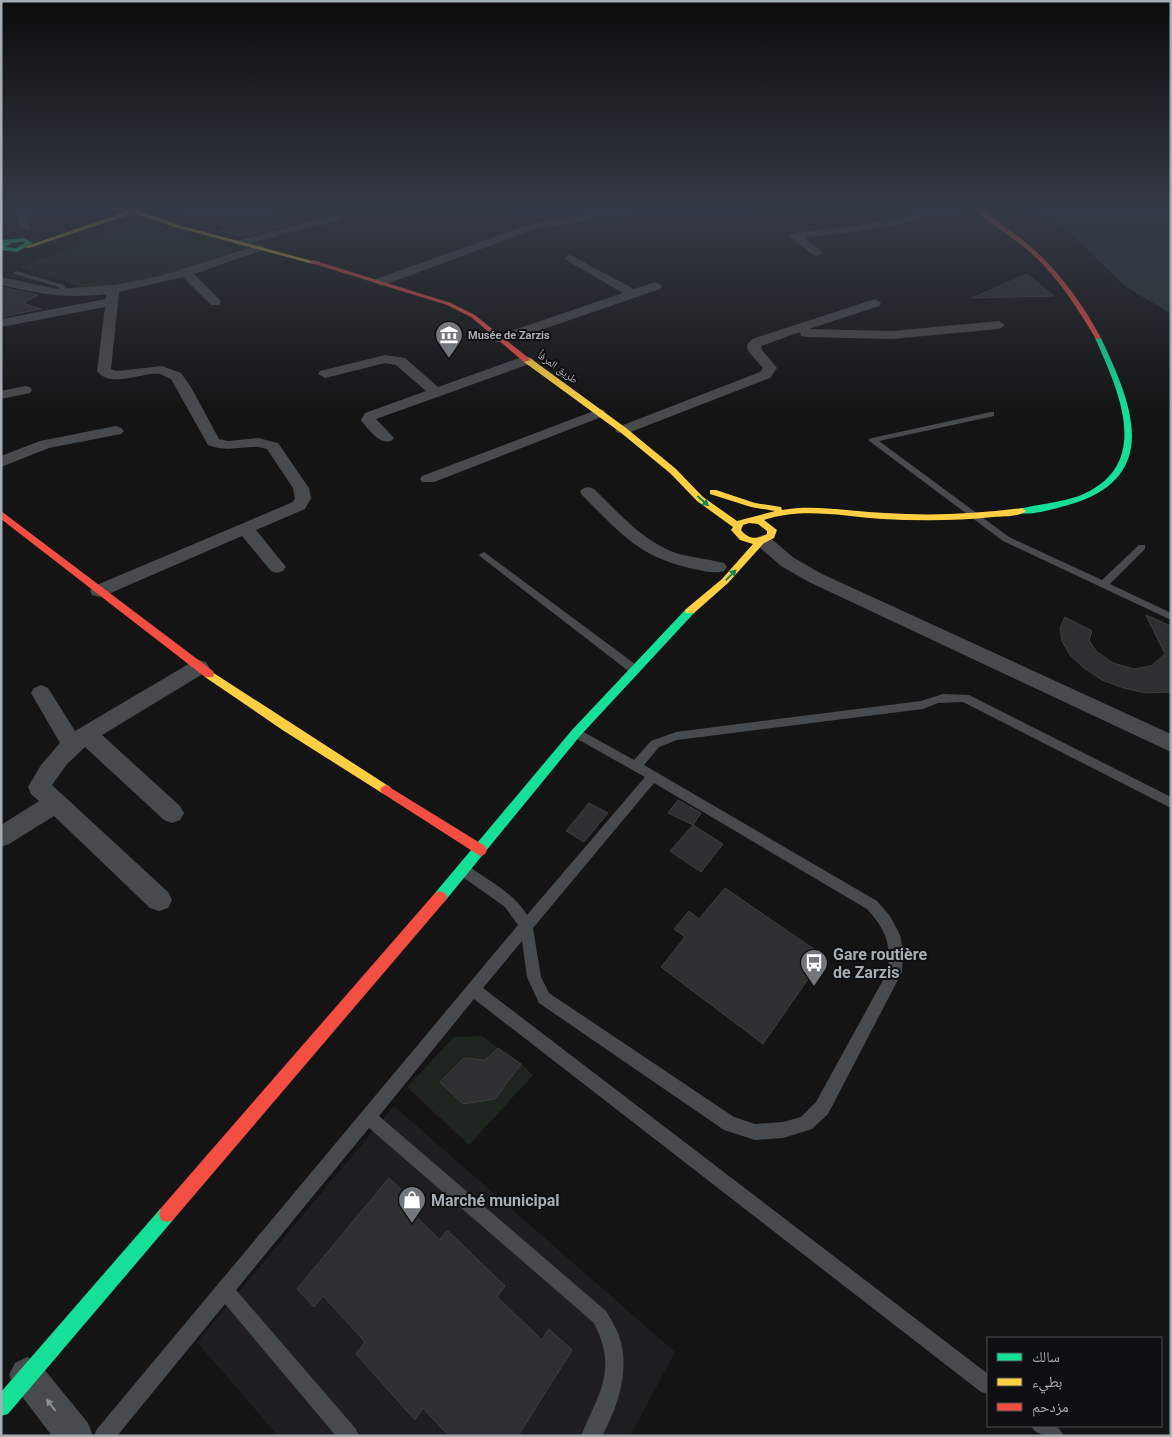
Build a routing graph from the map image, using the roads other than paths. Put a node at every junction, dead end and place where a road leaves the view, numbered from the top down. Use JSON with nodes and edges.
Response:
{"nodes":[{"id":1,"x":23,"y":275,"type":"edge"},
{"id":2,"x":179,"y":275,"type":"edge"},
{"id":3,"x":188,"y":275,"type":"edge"},
{"id":4,"x":355,"y":275,"type":"edge"},
{"id":5,"x":399,"y":275,"type":"edge"},
{"id":6,"x":600,"y":275,"type":"edge"},
{"id":7,"x":1055,"y":275,"type":"edge"},
{"id":8,"x":1,"y":281,"type":"edge"},
{"id":9,"x":380,"y":282,"type":"junction"},
{"id":10,"x":656,"y":286,"type":"dead end"},
{"id":11,"x":65,"y":294,"type":"junction"},
{"id":12,"x":633,"y":294,"type":"junction"},
{"id":13,"x":112,"y":296,"type":"junction"},
{"id":14,"x":215,"y":302,"type":"dead end"},
{"id":15,"x":875,"y":303,"type":"dead end"},
{"id":16,"x":1,"y":324,"type":"edge"},
{"id":17,"x":999,"y":325,"type":"dead end"},
{"id":18,"x":790,"y":332,"type":"junction"},
{"id":19,"x":501,"y":339,"type":"junction"},
{"id":20,"x":527,"y":360,"type":"junction"},
{"id":21,"x":324,"y":374,"type":"dead end"},
{"id":22,"x":25,"y":390,"type":"dead end"},
{"id":23,"x":435,"y":392,"type":"junction"},
{"id":24,"x":1,"y":395,"type":"edge"},
{"id":25,"x":599,"y":412,"type":"junction"},
{"id":26,"x":991,"y":414,"type":"dead end"},
{"id":27,"x":623,"y":430,"type":"junction"},
{"id":28,"x":116,"y":431,"type":"dead end"},
{"id":29,"x":386,"y":438,"type":"dead end"},
{"id":30,"x":1,"y":462,"type":"edge"},
{"id":31,"x":672,"y":471,"type":"junction"},
{"id":32,"x":428,"y":479,"type":"dead end"},
{"id":33,"x":588,"y":492,"type":"dead end"},
{"id":34,"x":713,"y":492,"type":"junction"},
{"id":35,"x":800,"y":510,"type":"junction"},
{"id":36,"x":1,"y":514,"type":"edge"},
{"id":37,"x":858,"y":515,"type":"junction"},
{"id":38,"x":977,"y":516,"type":"junction"},
{"id":39,"x":753,"y":520,"type":"junction"},
{"id":40,"x":814,"y":523,"type":"dead end"},
{"id":41,"x":245,"y":528,"type":"junction"},
{"id":42,"x":738,"y":531,"type":"junction"},
{"id":43,"x":771,"y":536,"type":"junction"},
{"id":44,"x":732,"y":547,"type":"dead end"},
{"id":45,"x":1142,"y":547,"type":"dead end"},
{"id":46,"x":484,"y":554,"type":"dead end"},
{"id":47,"x":720,"y":564,"type":"joint"},
{"id":48,"x":277,"y":566,"type":"dead end"},
{"id":49,"x":1102,"y":585,"type":"junction"},
{"id":50,"x":99,"y":591,"type":"junction"},
{"id":51,"x":697,"y":604,"type":"junction"},
{"id":52,"x":1171,"y":617,"type":"edge"},
{"id":53,"x":198,"y":667,"type":"junction"},
{"id":54,"x":636,"y":670,"type":"junction"},
{"id":55,"x":40,"y":692,"type":"dead end"},
{"id":56,"x":576,"y":733,"type":"junction"},
{"id":57,"x":79,"y":739,"type":"junction"},
{"id":58,"x":1171,"y":744,"type":"edge"},
{"id":59,"x":636,"y":766,"type":"junction"},
{"id":60,"x":653,"y":776,"type":"junction"},
{"id":61,"x":56,"y":803,"type":"junction"},
{"id":62,"x":1171,"y":803,"type":"edge"},
{"id":63,"x":172,"y":813,"type":"dead end"},
{"id":64,"x":1,"y":837,"type":"edge"},
{"id":65,"x":481,"y":850,"type":"junction"},
{"id":66,"x":463,"y":870,"type":"junction"},
{"id":67,"x":159,"y":900,"type":"dead end"},
{"id":68,"x":525,"y":927,"type":"junction"},
{"id":69,"x":473,"y":989,"type":"junction"},
{"id":70,"x":368,"y":1117,"type":"junction"},
{"id":71,"x":225,"y":1290,"type":"junction"},
{"id":72,"x":27,"y":1375,"type":"junction"},
{"id":73,"x":987,"y":1384,"type":"edge"},
{"id":74,"x":1,"y":1407,"type":"edge"},
{"id":75,"x":1042,"y":1427,"type":"edge"},
{"id":76,"x":75,"y":1436,"type":"edge"},
{"id":77,"x":104,"y":1436,"type":"edge"},
{"id":78,"x":349,"y":1436,"type":"edge"},
{"id":79,"x":591,"y":1436,"type":"edge"},
{"id":80,"x":1054,"y":1436,"type":"edge"}],
"edges":[{"from":1,"to":11,"type":"lane"},
{"from":2,"to":13,"type":"street"},
{"from":3,"to":14,"type":"street"},
{"from":4,"to":9,"type":"street","name":"طريق المرفأ"},
{"from":5,"to":9,"type":"street"},
{"from":6,"to":12,"type":"street"},
{"from":7,"to":38,"type":"street"},
{"from":8,"to":11,"type":"street"},
{"from":9,"to":19,"type":"street","name":"طريق المرفأ"},
{"from":10,"to":12,"type":"street"},
{"from":11,"to":13,"type":"street"},
{"from":12,"to":19,"type":"street"},
{"from":13,"to":16,"type":"street"},
{"from":13,"to":41,"type":"street"},
{"from":15,"to":18,"type":"street"},
{"from":17,"to":18,"type":"street"},
{"from":18,"to":27,"type":"street"},
{"from":19,"to":20,"type":"street","name":"طريق المرفأ"},
{"from":20,"to":23,"type":"street"},
{"from":20,"to":25,"type":"street","name":"طريق المرفأ"},
{"from":21,"to":23,"type":"street"},
{"from":22,"to":24,"type":"street"},
{"from":23,"to":29,"type":"street"},
{"from":25,"to":27,"type":"street","name":"طريق المرفأ"},
{"from":25,"to":32,"type":"street"},
{"from":26,"to":38,"type":"lane"},
{"from":27,"to":31,"type":"street","name":"طريق المرفأ"},
{"from":28,"to":30,"type":"street"},
{"from":31,"to":34,"type":"street"},
{"from":31,"to":42,"type":"street","one_way":true},
{"from":33,"to":47,"type":"street"},
{"from":34,"to":35,"type":"street"},
{"from":34,"to":39,"type":"street"},
{"from":35,"to":37,"type":"street"},
{"from":35,"to":39,"type":"street"},
{"from":36,"to":50,"type":"street"},
{"from":37,"to":38,"type":"street"},
{"from":37,"to":40,"type":"street"},
{"from":38,"to":49,"type":"lane"},
{"from":39,"to":42,"type":"street"},
{"from":39,"to":43,"type":"street"},
{"from":41,"to":48,"type":"street"},
{"from":41,"to":50,"type":"street"},
{"from":42,"to":43,"type":"street"},
{"from":42,"to":44,"type":"street"},
{"from":51,"to":43,"type":"street","one_way":true},
{"from":43,"to":58,"type":"street"},
{"from":45,"to":49,"type":"lane"},
{"from":46,"to":54,"type":"lane"},
{"from":47,"to":51,"type":"street"},
{"from":49,"to":52,"type":"lane"},
{"from":50,"to":53,"type":"street"},
{"from":51,"to":54,"type":"street"},
{"from":53,"to":57,"type":"street"},
{"from":53,"to":65,"type":"street"},
{"from":54,"to":56,"type":"street"},
{"from":55,"to":57,"type":"street"},
{"from":56,"to":59,"type":"lane"},
{"from":56,"to":65,"type":"street"},
{"from":57,"to":61,"type":"street"},
{"from":57,"to":63,"type":"street"},
{"from":59,"to":60,"type":"lane"},
{"from":59,"to":62,"type":"lane"},
{"from":60,"to":68,"type":"lane"},
{"from":60,"to":68,"type":"lane"},
{"from":61,"to":64,"type":"street"},
{"from":61,"to":67,"type":"street"},
{"from":65,"to":66,"type":"street"},
{"from":66,"to":68,"type":"lane"},
{"from":66,"to":72,"type":"street"},
{"from":68,"to":69,"type":"lane"},
{"from":69,"to":70,"type":"lane"},
{"from":69,"to":73,"type":"lane"},
{"from":70,"to":71,"type":"lane"},
{"from":70,"to":79,"type":"lane"},
{"from":71,"to":77,"type":"lane"},
{"from":71,"to":78,"type":"lane"},
{"from":72,"to":74,"type":"street"},
{"from":76,"to":72,"type":"street","one_way":true},
{"from":75,"to":80,"type":"lane"}]}
